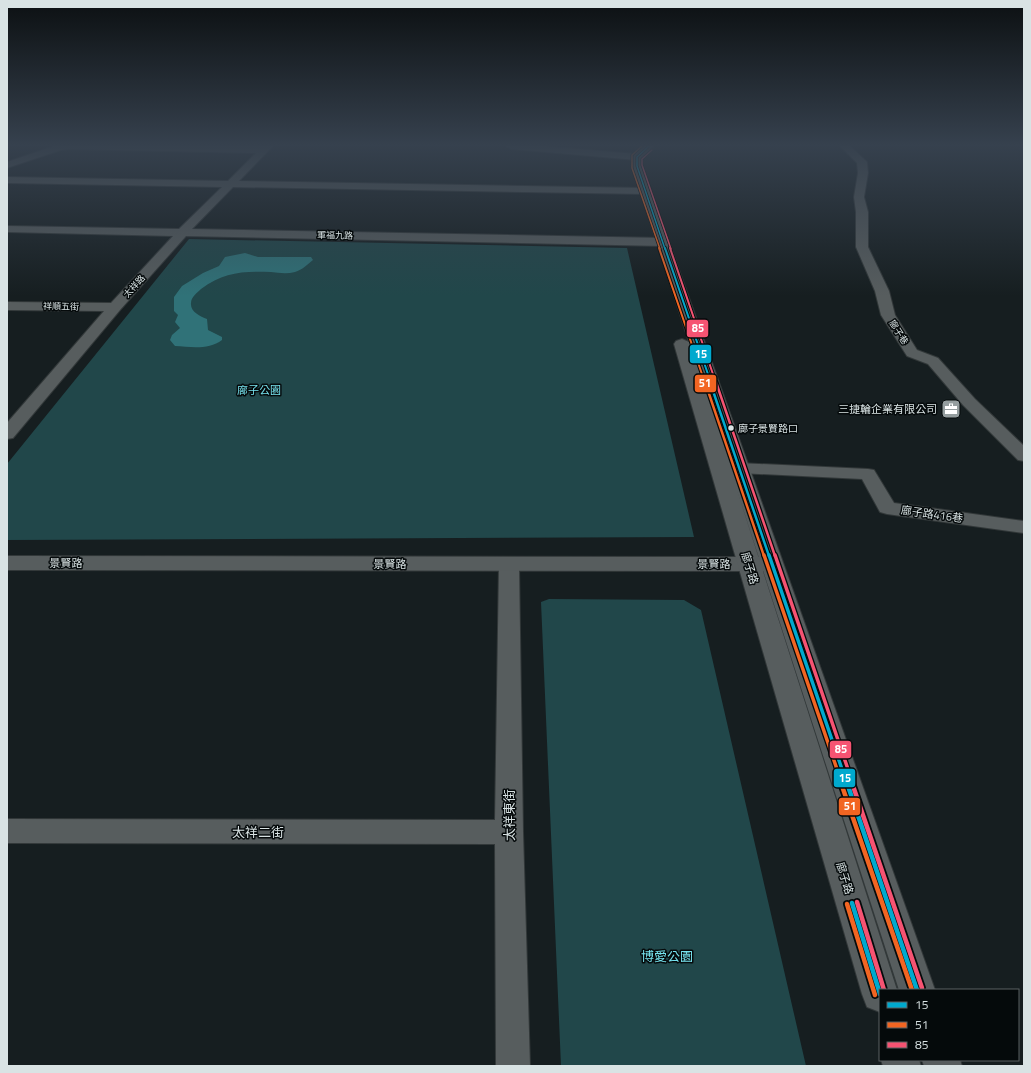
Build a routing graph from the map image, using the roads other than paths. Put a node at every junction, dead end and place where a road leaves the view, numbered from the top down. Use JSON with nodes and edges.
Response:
{"nodes":[{"id":1,"x":218,"y":196,"type":"edge"},
{"id":2,"x":641,"y":196,"type":"edge"},
{"id":3,"x":859,"y":196,"type":"edge"},
{"id":4,"x":7,"y":229,"type":"edge"},
{"id":5,"x":183,"y":232,"type":"junction"},
{"id":6,"x":657,"y":242,"type":"junction"},
{"id":7,"x":7,"y":306,"type":"edge"},
{"id":8,"x":115,"y":307,"type":"junction"},
{"id":9,"x":7,"y":434,"type":"edge"},
{"id":10,"x":1024,"y":456,"type":"edge"},
{"id":11,"x":739,"y":468,"type":"junction"},
{"id":12,"x":1024,"y":527,"type":"edge"},
{"id":13,"x":7,"y":563,"type":"edge"},
{"id":14,"x":509,"y":564,"type":"junction"},
{"id":15,"x":749,"y":564,"type":"junction"},
{"id":16,"x":774,"y":564,"type":"junction"},
{"id":17,"x":7,"y":831,"type":"edge"},
{"id":18,"x":509,"y":832,"type":"junction"},
{"id":19,"x":918,"y":989,"type":"edge"},
{"id":20,"x":879,"y":991,"type":"edge"},
{"id":21,"x":513,"y":1066,"type":"edge"}],
"edges":[{"from":1,"to":5,"type":"street","name":"太祥路"},
{"from":2,"to":6,"type":"main road","name":"廍子路"},
{"from":3,"to":10,"type":"street","name":"廍子巷"},
{"from":4,"to":5,"type":"street","name":"軍福九路"},
{"from":5,"to":6,"type":"street","name":"軍福九路"},
{"from":5,"to":8,"type":"street","name":"太祥路"},
{"from":6,"to":11,"type":"main road","name":"廍子路"},
{"from":6,"to":15,"type":"main road","name":"廍子路"},
{"from":7,"to":8,"type":"street","name":"祥順五街"},
{"from":8,"to":9,"type":"street","name":"太祥路"},
{"from":11,"to":12,"type":"street","name":"廍子路416巷"},
{"from":11,"to":16,"type":"main road","name":"廍子路"},
{"from":13,"to":14,"type":"main road","name":"景賢路"},
{"from":14,"to":15,"type":"main road","name":"景賢路"},
{"from":14,"to":18,"type":"street","name":"太祥東街"},
{"from":15,"to":16,"type":"main road","name":"景賢路"},
{"from":15,"to":20,"type":"main road","name":"廍子路"},
{"from":16,"to":19,"type":"main road","name":"廍子路"},
{"from":17,"to":18,"type":"street","name":"太祥二街"},
{"from":18,"to":21,"type":"street","name":"太祥東街"}]}
